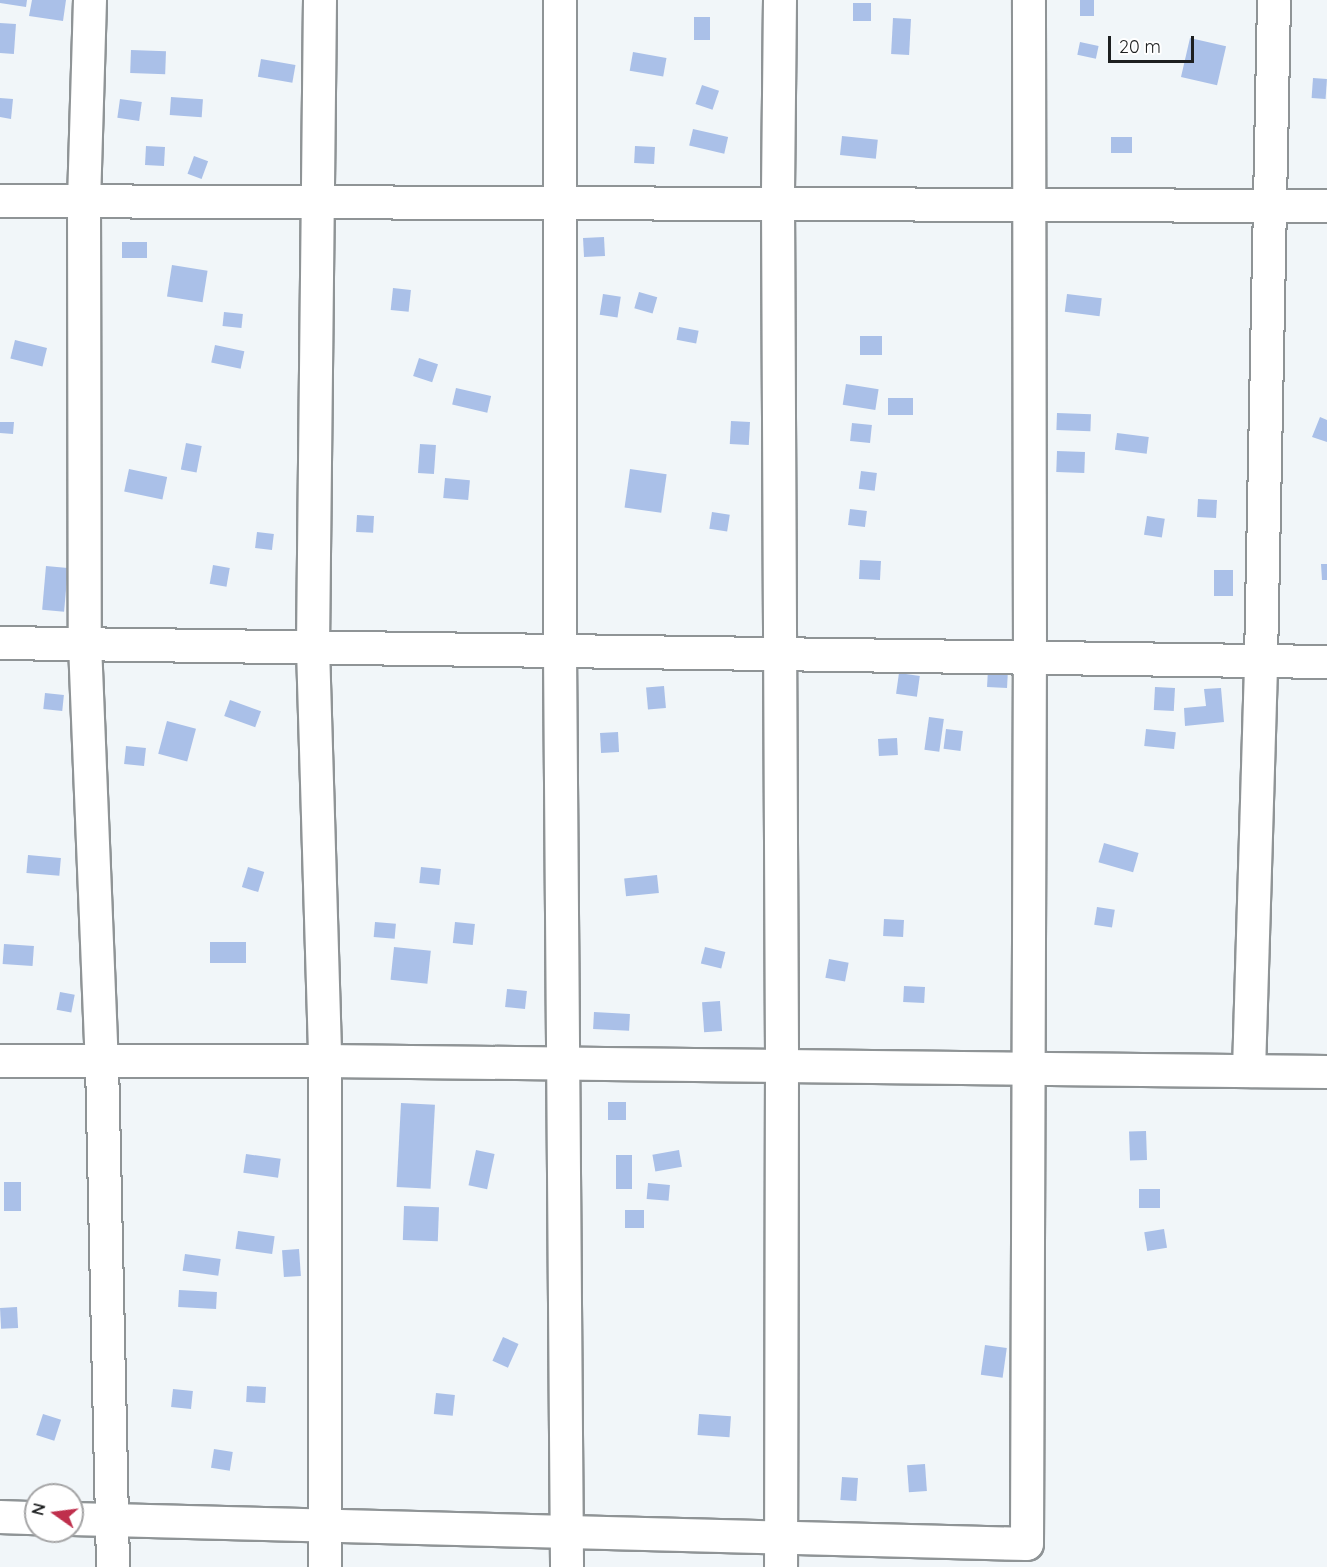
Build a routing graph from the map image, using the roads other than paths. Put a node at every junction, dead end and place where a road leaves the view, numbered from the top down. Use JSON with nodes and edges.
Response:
{"nodes":[{"id":1,"x":90,"y":0,"type":"edge"},
{"id":2,"x":320,"y":0,"type":"edge"},
{"id":3,"x":560,"y":0,"type":"edge"},
{"id":4,"x":780,"y":0,"type":"edge"},
{"id":5,"x":1029,"y":0,"type":"edge"},
{"id":6,"x":1274,"y":0,"type":"edge"},
{"id":7,"x":0,"y":201,"type":"edge"},
{"id":8,"x":84,"y":202,"type":"junction"},
{"id":9,"x":316,"y":202,"type":"junction"},
{"id":10,"x":558,"y":203,"type":"junction"},
{"id":11,"x":778,"y":204,"type":"junction"},
{"id":12,"x":1027,"y":205,"type":"junction"},
{"id":13,"x":1271,"y":205,"type":"junction"},
{"id":14,"x":1327,"y":206,"type":"edge"},
{"id":15,"x":0,"y":643,"type":"edge"},
{"id":16,"x":85,"y":644,"type":"junction"},
{"id":17,"x":313,"y":648,"type":"junction"},
{"id":18,"x":560,"y":652,"type":"junction"},
{"id":19,"x":779,"y":655,"type":"junction"},
{"id":20,"x":1030,"y":657,"type":"junction"},
{"id":21,"x":1261,"y":660,"type":"junction"},
{"id":22,"x":1327,"y":662,"type":"edge"},
{"id":23,"x":0,"y":1061,"type":"edge"},
{"id":24,"x":325,"y":1061,"type":"junction"},
{"id":25,"x":102,"y":1062,"type":"junction"},
{"id":26,"x":564,"y":1064,"type":"junction"},
{"id":27,"x":782,"y":1066,"type":"junction"},
{"id":28,"x":1029,"y":1069,"type":"junction"},
{"id":29,"x":1249,"y":1071,"type":"junction"},
{"id":30,"x":1327,"y":1072,"type":"edge"},
{"id":31,"x":0,"y":1518,"type":"edge"},
{"id":32,"x":24,"y":1518,"type":"edge"},
{"id":33,"x":84,"y":1519,"type":"edge"},
{"id":34,"x":114,"y":1520,"type":"junction"},
{"id":35,"x":326,"y":1526,"type":"junction"},
{"id":36,"x":566,"y":1531,"type":"junction"},
{"id":37,"x":781,"y":1552,"type":"edge"},
{"id":38,"x":113,"y":1567,"type":"edge"},
{"id":39,"x":325,"y":1567,"type":"edge"},
{"id":40,"x":567,"y":1567,"type":"edge"}],
"edges":[{"from":1,"to":8,"type":"street"},
{"from":2,"to":9,"type":"street"},
{"from":3,"to":10,"type":"street"},
{"from":4,"to":11,"type":"street"},
{"from":5,"to":12,"type":"street"},
{"from":6,"to":13,"type":"street"},
{"from":7,"to":8,"type":"street"},
{"from":8,"to":9,"type":"street"},
{"from":8,"to":16,"type":"street"},
{"from":9,"to":10,"type":"street"},
{"from":9,"to":17,"type":"street"},
{"from":10,"to":11,"type":"street"},
{"from":10,"to":18,"type":"street"},
{"from":11,"to":12,"type":"street"},
{"from":11,"to":19,"type":"street"},
{"from":12,"to":13,"type":"street"},
{"from":12,"to":20,"type":"street"},
{"from":13,"to":14,"type":"street"},
{"from":13,"to":21,"type":"street"},
{"from":15,"to":16,"type":"street"},
{"from":16,"to":17,"type":"street"},
{"from":16,"to":25,"type":"street"},
{"from":17,"to":18,"type":"street"},
{"from":17,"to":24,"type":"street"},
{"from":18,"to":19,"type":"street"},
{"from":18,"to":26,"type":"street"},
{"from":19,"to":20,"type":"street"},
{"from":19,"to":27,"type":"street"},
{"from":20,"to":21,"type":"street"},
{"from":20,"to":28,"type":"street"},
{"from":21,"to":22,"type":"street"},
{"from":21,"to":29,"type":"street"},
{"from":23,"to":25,"type":"street"},
{"from":24,"to":25,"type":"street"},
{"from":24,"to":26,"type":"street"},
{"from":24,"to":35,"type":"street"},
{"from":25,"to":34,"type":"street"},
{"from":26,"to":27,"type":"street"},
{"from":26,"to":36,"type":"street"},
{"from":27,"to":28,"type":"street"},
{"from":27,"to":37,"type":"street"},
{"from":28,"to":29,"type":"street"},
{"from":28,"to":37,"type":"street"},
{"from":29,"to":30,"type":"street"},
{"from":31,"to":32,"type":"street"},
{"from":33,"to":34,"type":"street"},
{"from":34,"to":35,"type":"street"},
{"from":34,"to":38,"type":"street"},
{"from":35,"to":36,"type":"street"},
{"from":35,"to":39,"type":"street"},
{"from":36,"to":37,"type":"street"},
{"from":36,"to":40,"type":"street"}]}
